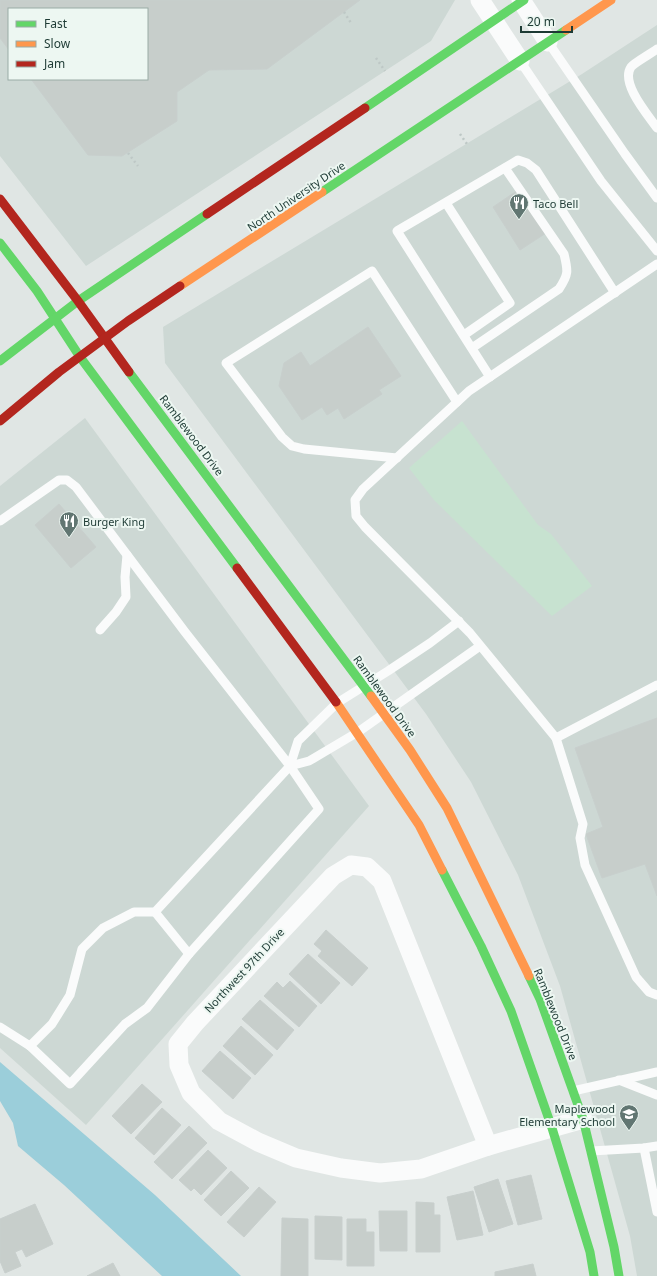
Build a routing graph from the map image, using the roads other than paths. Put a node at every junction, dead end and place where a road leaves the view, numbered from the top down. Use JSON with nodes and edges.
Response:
{"nodes":[{"id":1,"x":480,"y":0,"type":"edge"},
{"id":2,"x":522,"y":0,"type":"edge"},
{"id":3,"x":611,"y":0,"type":"edge"},
{"id":4,"x":494,"y":20,"type":"junction"},
{"id":5,"x":548,"y":42,"type":"junction"},
{"id":6,"x":657,"y":49,"type":"edge"},
{"id":7,"x":520,"y":61,"type":"junction"},
{"id":8,"x":657,"y":111,"type":"edge"},
{"id":9,"x":649,"y":116,"type":"junction"},
{"id":10,"x":657,"y":128,"type":"edge"},
{"id":11,"x":505,"y":168,"type":"junction"},
{"id":12,"x":657,"y":198,"type":"edge"},
{"id":13,"x":0,"y":199,"type":"edge"},
{"id":14,"x":446,"y":203,"type":"junction"},
{"id":15,"x":0,"y":243,"type":"edge"},
{"id":16,"x":657,"y":251,"type":"edge"},
{"id":17,"x":657,"y":264,"type":"edge"},
{"id":18,"x":615,"y":293,"type":"junction"},
{"id":19,"x":78,"y":301,"type":"junction"},
{"id":20,"x":55,"y":318,"type":"junction"},
{"id":21,"x":464,"y":335,"type":"junction"},
{"id":22,"x":105,"y":338,"type":"junction"},
{"id":23,"x":472,"y":348,"type":"junction"},
{"id":24,"x":80,"y":356,"type":"junction"},
{"id":25,"x":0,"y":361,"type":"edge"},
{"id":26,"x":490,"y":377,"type":"junction"},
{"id":27,"x":457,"y":402,"type":"junction"},
{"id":28,"x":0,"y":421,"type":"edge"},
{"id":29,"x":396,"y":458,"type":"junction"},
{"id":30,"x":0,"y":521,"type":"edge"},
{"id":31,"x":127,"y":554,"type":"junction"},
{"id":32,"x":458,"y":621,"type":"junction"},
{"id":33,"x":100,"y":630,"type":"dead end"},
{"id":34,"x":480,"y":646,"type":"junction"},
{"id":35,"x":657,"y":685,"type":"edge"},
{"id":36,"x":363,"y":686,"type":"junction"},
{"id":37,"x":337,"y":702,"type":"junction"},
{"id":38,"x":384,"y":713,"type":"junction"},
{"id":39,"x":358,"y":732,"type":"junction"},
{"id":40,"x":556,"y":738,"type":"junction"},
{"id":41,"x":290,"y":766,"type":"junction"},
{"id":42,"x":155,"y":912,"type":"junction"},
{"id":43,"x":189,"y":954,"type":"junction"},
{"id":44,"x":657,"y":995,"type":"edge"},
{"id":45,"x":0,"y":1028,"type":"edge"},
{"id":46,"x":30,"y":1046,"type":"junction"},
{"id":47,"x":657,"y":1072,"type":"edge"},
{"id":48,"x":619,"y":1080,"type":"junction"},
{"id":49,"x":573,"y":1091,"type":"junction"},
{"id":50,"x":657,"y":1095,"type":"edge"},
{"id":51,"x":583,"y":1119,"type":"junction"},
{"id":52,"x":552,"y":1128,"type":"junction"},
{"id":53,"x":488,"y":1146,"type":"junction"},
{"id":54,"x":657,"y":1146,"type":"edge"},
{"id":55,"x":644,"y":1148,"type":"junction"},
{"id":56,"x":591,"y":1151,"type":"junction"},
{"id":57,"x":657,"y":1212,"type":"edge"},
{"id":58,"x":594,"y":1276,"type":"edge"},
{"id":59,"x":619,"y":1276,"type":"edge"}],
"edges":[{"from":1,"to":4,"type":"street"},
{"from":2,"to":4,"type":"street"},
{"from":2,"to":5,"type":"street"},
{"from":3,"to":5,"type":"street","name":"North University Drive"},
{"from":4,"to":7,"type":"street"},
{"from":4,"to":19,"type":"street"},
{"from":5,"to":7,"type":"street","name":"North University Drive"},
{"from":5,"to":12,"type":"lane"},
{"from":6,"to":9,"type":"lane"},
{"from":7,"to":16,"type":"lane"},
{"from":7,"to":22,"type":"street","name":"North University Drive"},
{"from":8,"to":9,"type":"lane"},
{"from":9,"to":10,"type":"lane"},
{"from":11,"to":14,"type":"lane"},
{"from":11,"to":18,"type":"lane"},
{"from":11,"to":23,"type":"lane"},
{"from":13,"to":19,"type":"street","name":"Ramblewood Drive"},
{"from":14,"to":21,"type":"lane"},
{"from":14,"to":21,"type":"lane"},
{"from":15,"to":20,"type":"street"},
{"from":17,"to":18,"type":"lane"},
{"from":18,"to":26,"type":"lane"},
{"from":19,"to":20,"type":"street"},
{"from":19,"to":22,"type":"street","name":"Ramblewood Drive"},
{"from":20,"to":24,"type":"street"},
{"from":20,"to":25,"type":"street"},
{"from":21,"to":23,"type":"lane"},
{"from":22,"to":24,"type":"street","name":"North University Drive"},
{"from":22,"to":36,"type":"street","name":"Ramblewood Drive"},
{"from":23,"to":26,"type":"lane"},
{"from":24,"to":28,"type":"street","name":"North University Drive"},
{"from":24,"to":37,"type":"street"},
{"from":26,"to":27,"type":"lane"},
{"from":27,"to":29,"type":"lane"},
{"from":27,"to":29,"type":"lane"},
{"from":29,"to":32,"type":"lane"},
{"from":30,"to":31,"type":"lane"},
{"from":31,"to":33,"type":"lane"},
{"from":31,"to":41,"type":"lane"},
{"from":32,"to":34,"type":"lane"},
{"from":32,"to":36,"type":"lane"},
{"from":34,"to":38,"type":"lane"},
{"from":34,"to":40,"type":"lane"},
{"from":35,"to":40,"type":"lane"},
{"from":36,"to":37,"type":"lane"},
{"from":36,"to":38,"type":"street","name":"Ramblewood Drive"},
{"from":37,"to":39,"type":"street"},
{"from":37,"to":41,"type":"lane"},
{"from":38,"to":39,"type":"lane"},
{"from":38,"to":49,"type":"street","name":"Ramblewood Drive"},
{"from":39,"to":41,"type":"lane"},
{"from":39,"to":52,"type":"street"},
{"from":40,"to":44,"type":"lane"},
{"from":41,"to":42,"type":"lane"},
{"from":41,"to":43,"type":"lane"},
{"from":42,"to":43,"type":"lane"},
{"from":42,"to":46,"type":"lane"},
{"from":43,"to":46,"type":"lane"},
{"from":45,"to":46,"type":"lane"},
{"from":47,"to":48,"type":"lane"},
{"from":48,"to":49,"type":"lane"},
{"from":48,"to":50,"type":"lane"},
{"from":49,"to":51,"type":"street","name":"Ramblewood Drive"},
{"from":51,"to":52,"type":"street","name":"Northwest 97th Drive"},
{"from":51,"to":56,"type":"street","name":"Ramblewood Drive"},
{"from":52,"to":53,"type":"street","name":"Northwest 97th Drive"},
{"from":52,"to":58,"type":"street"},
{"from":53,"to":53,"type":"street","name":"Northwest 97th Drive"},
{"from":54,"to":55,"type":"lane"},
{"from":55,"to":56,"type":"lane"},
{"from":55,"to":57,"type":"lane"},
{"from":56,"to":59,"type":"street","name":"Ramblewood Drive"}]}
